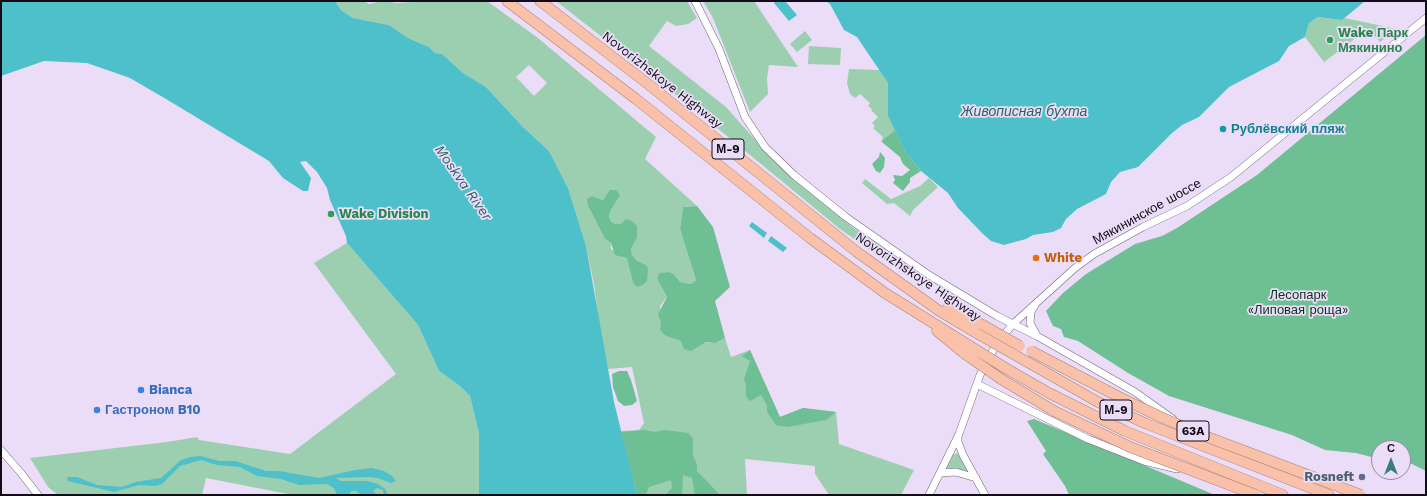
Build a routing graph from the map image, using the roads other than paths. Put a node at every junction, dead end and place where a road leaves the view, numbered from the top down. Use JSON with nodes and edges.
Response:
{"nodes":[{"id":1,"x":507,"y":1,"type":"edge"},
{"id":2,"x":540,"y":1,"type":"edge"},
{"id":3,"x":695,"y":1,"type":"edge"},
{"id":4,"x":1426,"y":18,"type":"edge"},
{"id":5,"x":918,"y":296,"type":"junction"},
{"id":6,"x":1037,"y":302,"type":"junction"},
{"id":7,"x":911,"y":309,"type":"junction"},
{"id":8,"x":1013,"y":324,"type":"junction"},
{"id":9,"x":980,"y":330,"type":"junction"},
{"id":10,"x":1037,"y":336,"type":"junction"},
{"id":11,"x":968,"y":350,"type":"junction"},
{"id":12,"x":977,"y":384,"type":"junction"},
{"id":13,"x":959,"y":434,"type":"junction"},
{"id":14,"x":1,"y":450,"type":"edge"},
{"id":15,"x":951,"y":451,"type":"junction"},
{"id":16,"x":1222,"y":454,"type":"junction"},
{"id":17,"x":963,"y":455,"type":"junction"},
{"id":18,"x":940,"y":473,"type":"junction"},
{"id":19,"x":976,"y":478,"type":"junction"},
{"id":20,"x":1246,"y":480,"type":"junction"},
{"id":21,"x":38,"y":495,"type":"edge"},
{"id":22,"x":929,"y":495,"type":"edge"},
{"id":23,"x":986,"y":495,"type":"edge"},
{"id":24,"x":1256,"y":495,"type":"edge"},
{"id":25,"x":1283,"y":495,"type":"edge"},
{"id":26,"x":1329,"y":495,"type":"edge"},
{"id":27,"x":1361,"y":495,"type":"edge"}],
"edges":[{"from":1,"to":7,"type":"highway","number":"М-9"},
{"from":2,"to":5,"type":"highway","name":"Novorizhskoye Highway","number":"М-9"},
{"from":3,"to":8,"type":"street"},
{"from":4,"to":6,"type":"street","name":"Мякининское шоссе"},
{"from":5,"to":9,"type":"highway","number":"63A"},
{"from":5,"to":9,"type":"highway","name":"Novorizhskoye Highway","number":"М-9"},
{"from":6,"to":8,"type":"street","name":"Мякининское шоссе"},
{"from":6,"to":10,"type":"street"},
{"from":7,"to":11,"type":"highway"},
{"from":7,"to":11,"type":"highway","number":"М-9"},
{"from":8,"to":10,"type":"street"},
{"from":8,"to":12,"type":"street","name":"Мякининское шоссе"},
{"from":9,"to":16,"type":"highway","name":"Novorizhskoye Highway","number":"М-9","bridge":true},
{"from":9,"to":27,"type":"highway","number":"63A","bridge":true},
{"from":10,"to":16,"type":"street"},
{"from":11,"to":20,"type":"highway","number":"М-9","bridge":true},
{"from":11,"to":24,"type":"highway","bridge":true},
{"from":12,"to":13,"type":"street","name":"Мякининское шоссе"},
{"from":12,"to":20,"type":"street"},
{"from":13,"to":15,"type":"street","name":"Мякининское шоссе"},
{"from":13,"to":17,"type":"street"},
{"from":14,"to":21,"type":"street"},
{"from":15,"to":17,"type":"street"},
{"from":15,"to":18,"type":"street","name":"Мякининское шоссе"},
{"from":16,"to":26,"type":"highway","name":"Novorizhskoye Highway","number":"М-9"},
{"from":17,"to":19,"type":"street"},
{"from":18,"to":19,"type":"street"},
{"from":18,"to":22,"type":"street","name":"Мякининское шоссе"},
{"from":19,"to":23,"type":"street"},
{"from":20,"to":25,"type":"highway","number":"М-9"}]}
